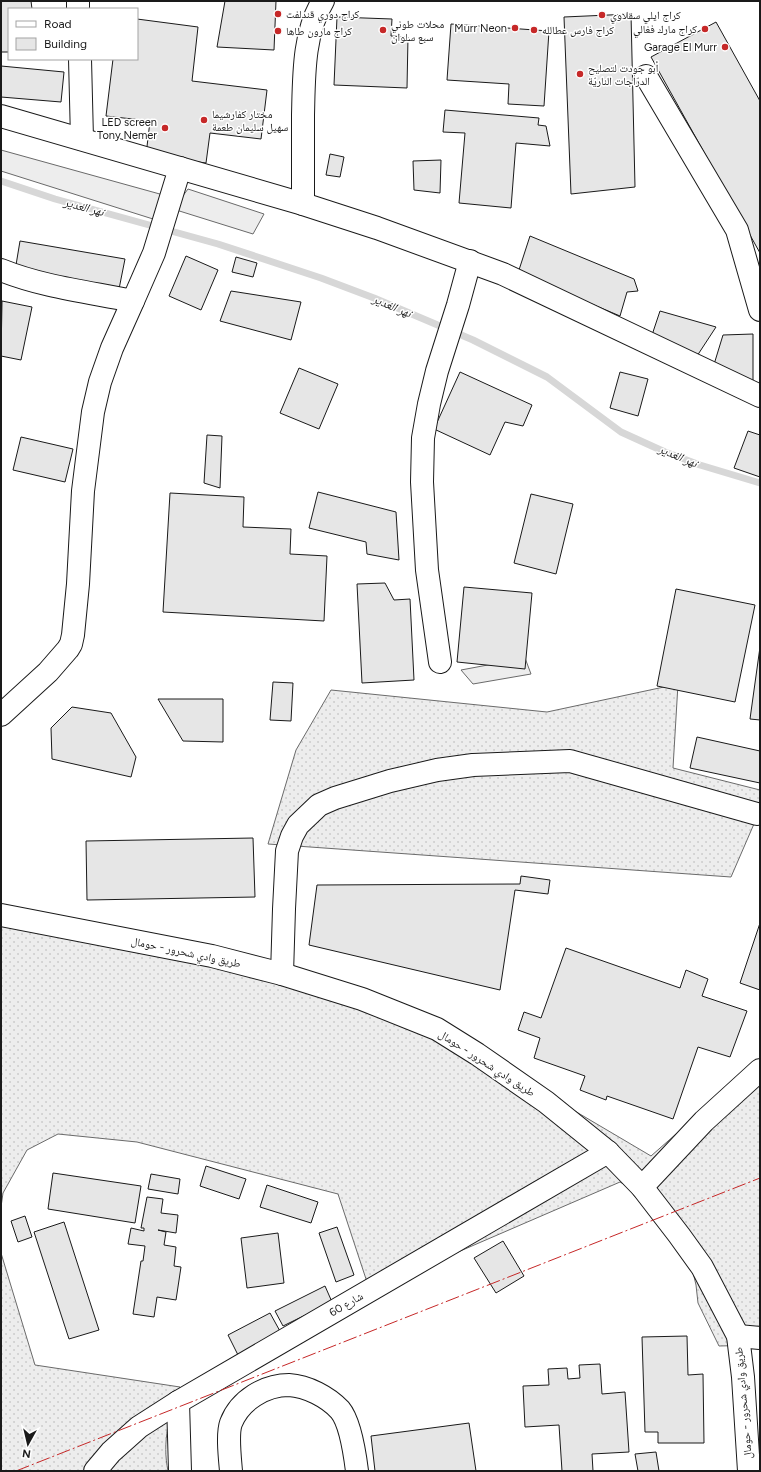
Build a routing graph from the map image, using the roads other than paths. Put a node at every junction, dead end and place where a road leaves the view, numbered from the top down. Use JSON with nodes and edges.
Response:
{"nodes":[{"id":1,"x":324,"y":1,"type":"edge"},
{"id":2,"x":80,"y":60,"type":"edge"},
{"id":3,"x":646,"y":76,"type":"dead end"},
{"id":4,"x":1,"y":116,"type":"edge"},
{"id":5,"x":82,"y":139,"type":"junction"},
{"id":6,"x":180,"y":168,"type":"junction"},
{"id":7,"x":303,"y":204,"type":"junction"},
{"id":8,"x":470,"y":261,"type":"junction"},
{"id":9,"x":1,"y":270,"type":"edge"},
{"id":10,"x":133,"y":301,"type":"junction"},
{"id":11,"x":760,"y":310,"type":"edge"},
{"id":12,"x":760,"y":396,"type":"edge"},
{"id":13,"x":440,"y":662,"type":"dead end"},
{"id":14,"x":1,"y":716,"type":"edge"},
{"id":15,"x":757,"y":814,"type":"dead end"},
{"id":16,"x":1,"y":915,"type":"edge"},
{"id":17,"x":282,"y":974,"type":"junction"},
{"id":18,"x":760,"y":1070,"type":"edge"},
{"id":19,"x":608,"y":1152,"type":"junction"},
{"id":20,"x":642,"y":1187,"type":"junction"},
{"id":21,"x":738,"y":1336,"type":"junction"},
{"id":22,"x":760,"y":1338,"type":"edge"},
{"id":23,"x":178,"y":1402,"type":"junction"},
{"id":24,"x":95,"y":1471,"type":"edge"},
{"id":25,"x":180,"y":1471,"type":"edge"},
{"id":26,"x":231,"y":1471,"type":"edge"},
{"id":27,"x":357,"y":1471,"type":"edge"},
{"id":28,"x":749,"y":1471,"type":"edge"}],
"edges":[{"from":1,"to":7,"type":"street"},
{"from":2,"to":5,"type":"street"},
{"from":3,"to":11,"type":"street"},
{"from":4,"to":5,"type":"street"},
{"from":5,"to":6,"type":"street"},
{"from":6,"to":7,"type":"street"},
{"from":6,"to":10,"type":"street"},
{"from":7,"to":8,"type":"street"},
{"from":8,"to":12,"type":"street"},
{"from":8,"to":13,"type":"street"},
{"from":9,"to":10,"type":"street"},
{"from":10,"to":14,"type":"street"},
{"from":15,"to":17,"type":"street"},
{"from":16,"to":17,"type":"street","name":"طريق وادي شحرور - حومال"},
{"from":17,"to":19,"type":"street","name":"طريق وادي شحرور - حومال"},
{"from":18,"to":20,"type":"street"},
{"from":19,"to":20,"type":"street","name":"طريق وادي شحرور - حومال"},
{"from":19,"to":23,"type":"street","name":"شارع 60"},
{"from":20,"to":21,"type":"street","name":"طريق وادي شحرور - حومال"},
{"from":21,"to":22,"type":"street"},
{"from":21,"to":28,"type":"street","name":"طريق وادي شحرور - حومال"},
{"from":23,"to":24,"type":"street","name":"شارع 60"},
{"from":23,"to":25,"type":"street"},
{"from":26,"to":27,"type":"street"}]}
